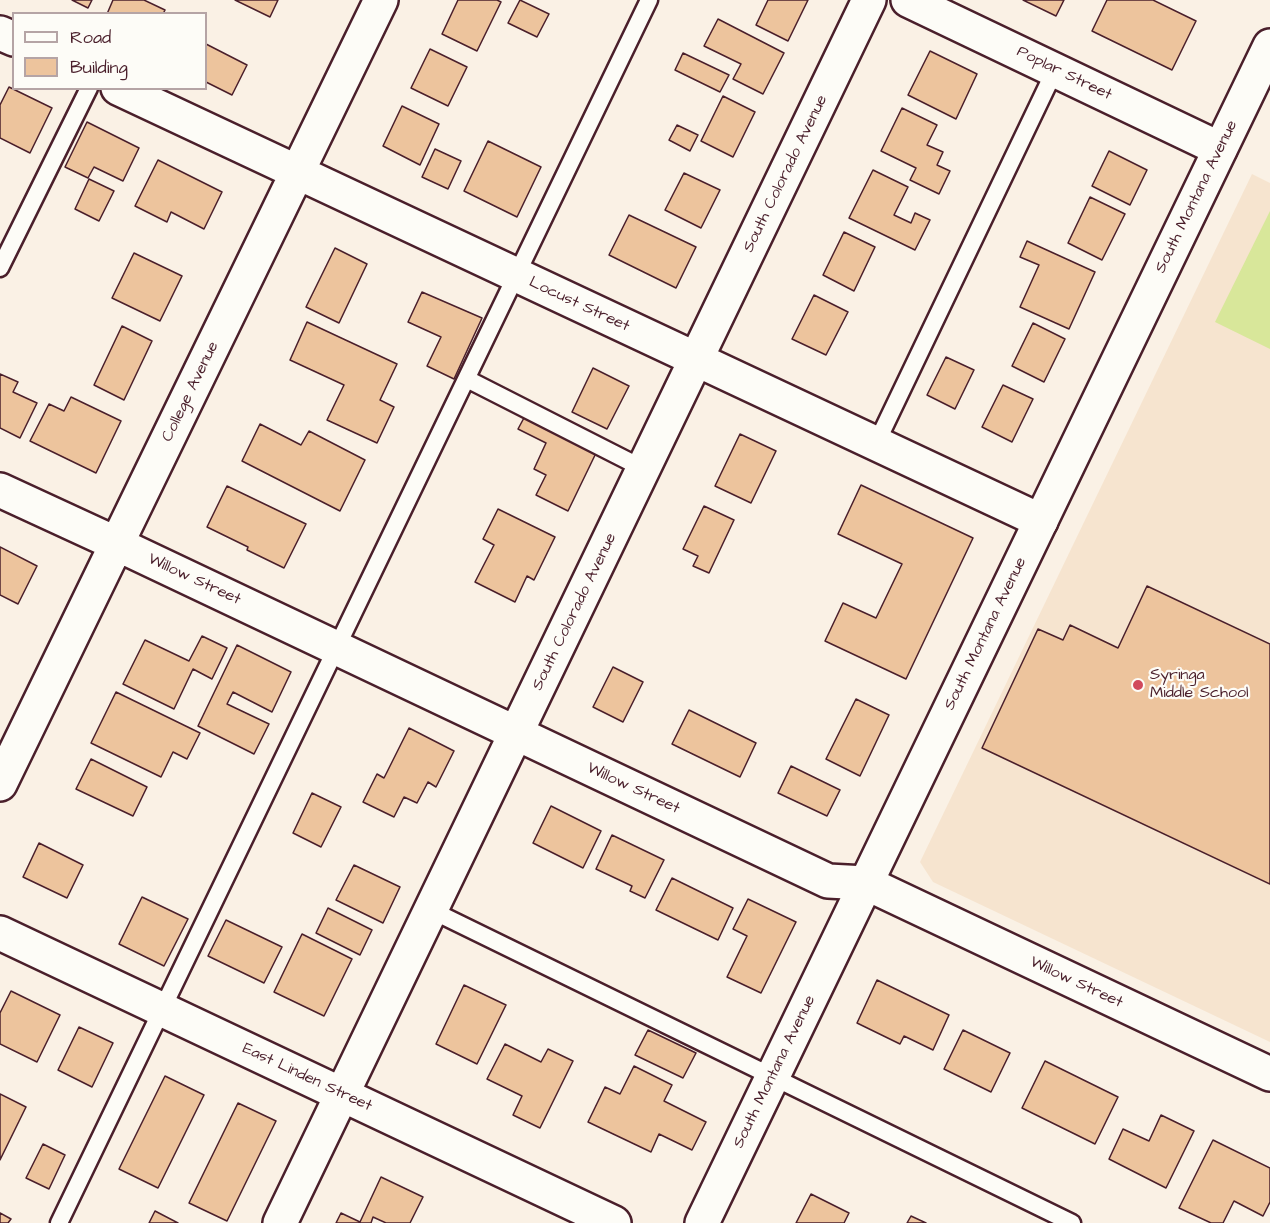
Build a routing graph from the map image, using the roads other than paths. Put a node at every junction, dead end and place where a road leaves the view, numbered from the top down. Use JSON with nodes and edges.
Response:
{"nodes":[{"id":1,"x":381,"y":0,"type":"edge"},
{"id":2,"x":649,"y":0,"type":"edge"},
{"id":3,"x":869,"y":0,"type":"edge"},
{"id":4,"x":908,"y":0,"type":"edge"},
{"id":5,"x":1270,"y":46,"type":"edge"},
{"id":6,"x":1055,"y":70,"type":"junction"},
{"id":7,"x":88,"y":90,"type":"edge"},
{"id":8,"x":122,"y":90,"type":"edge"},
{"id":9,"x":1220,"y":149,"type":"junction"},
{"id":10,"x":297,"y":173,"type":"junction"},
{"id":11,"x":0,"y":268,"type":"edge"},
{"id":12,"x":516,"y":276,"type":"junction"},
{"id":13,"x":696,"y":360,"type":"junction"},
{"id":14,"x":467,"y":379,"type":"junction"},
{"id":15,"x":876,"y":444,"type":"junction"},
{"id":16,"x":644,"y":469,"type":"junction"},
{"id":17,"x":0,"y":490,"type":"edge"},
{"id":18,"x":1041,"y":521,"type":"junction"},
{"id":19,"x":117,"y":544,"type":"junction"},
{"id":20,"x":337,"y":648,"type":"junction"},
{"id":21,"x":517,"y":734,"type":"junction"},
{"id":22,"x":0,"y":784,"type":"edge"},
{"id":23,"x":866,"y":883,"type":"junction"},
{"id":24,"x":431,"y":910,"type":"junction"},
{"id":25,"x":0,"y":933,"type":"edge"},
{"id":26,"x":163,"y":1010,"type":"junction"},
{"id":27,"x":1270,"y":1074,"type":"edge"},
{"id":28,"x":772,"y":1077,"type":"junction"},
{"id":29,"x":342,"y":1095,"type":"junction"},
{"id":30,"x":59,"y":1223,"type":"edge"},
{"id":31,"x":280,"y":1223,"type":"edge"},
{"id":32,"x":615,"y":1223,"type":"edge"},
{"id":33,"x":702,"y":1223,"type":"edge"},
{"id":34,"x":1072,"y":1223,"type":"edge"}],
"edges":[{"from":1,"to":10,"type":"street","name":"College Avenue"},
{"from":2,"to":12,"type":"lane"},
{"from":3,"to":13,"type":"street","name":"South Colorado Avenue"},
{"from":4,"to":6,"type":"street","name":"Poplar Street"},
{"from":5,"to":9,"type":"street","name":"South Montana Avenue"},
{"from":6,"to":9,"type":"street","name":"Poplar Street"},
{"from":6,"to":15,"type":"lane"},
{"from":7,"to":11,"type":"lane"},
{"from":8,"to":10,"type":"street","name":"Locust Street"},
{"from":9,"to":18,"type":"street","name":"South Montana Avenue"},
{"from":10,"to":12,"type":"street","name":"Locust Street"},
{"from":10,"to":19,"type":"street","name":"College Avenue"},
{"from":12,"to":13,"type":"street","name":"Locust Street"},
{"from":12,"to":14,"type":"lane"},
{"from":13,"to":15,"type":"street","name":"Locust Street"},
{"from":13,"to":16,"type":"street","name":"South Colorado Avenue"},
{"from":14,"to":16,"type":"lane"},
{"from":14,"to":20,"type":"lane"},
{"from":15,"to":18,"type":"street","name":"Locust Street"},
{"from":16,"to":21,"type":"street","name":"South Colorado Avenue"},
{"from":17,"to":19,"type":"street","name":"Willow Street"},
{"from":18,"to":23,"type":"street","name":"South Montana Avenue"},
{"from":19,"to":20,"type":"street","name":"Willow Street"},
{"from":19,"to":22,"type":"street","name":"College Avenue"},
{"from":20,"to":21,"type":"street","name":"Willow Street"},
{"from":20,"to":26,"type":"lane"},
{"from":21,"to":23,"type":"street","name":"Willow Street"},
{"from":21,"to":24,"type":"street","name":"South Colorado Avenue"},
{"from":23,"to":27,"type":"street","name":"Willow Street"},
{"from":23,"to":28,"type":"street","name":"South Montana Avenue"},
{"from":24,"to":28,"type":"lane"},
{"from":24,"to":29,"type":"street","name":"South Colorado Avenue"},
{"from":25,"to":26,"type":"street","name":"East Linden Street"},
{"from":26,"to":29,"type":"street","name":"East Linden Street"},
{"from":26,"to":30,"type":"lane"},
{"from":28,"to":33,"type":"street","name":"South Montana Avenue"},
{"from":28,"to":34,"type":"lane"},
{"from":29,"to":31,"type":"street","name":"South Colorado Avenue"},
{"from":29,"to":32,"type":"street","name":"East Linden Street"}]}
